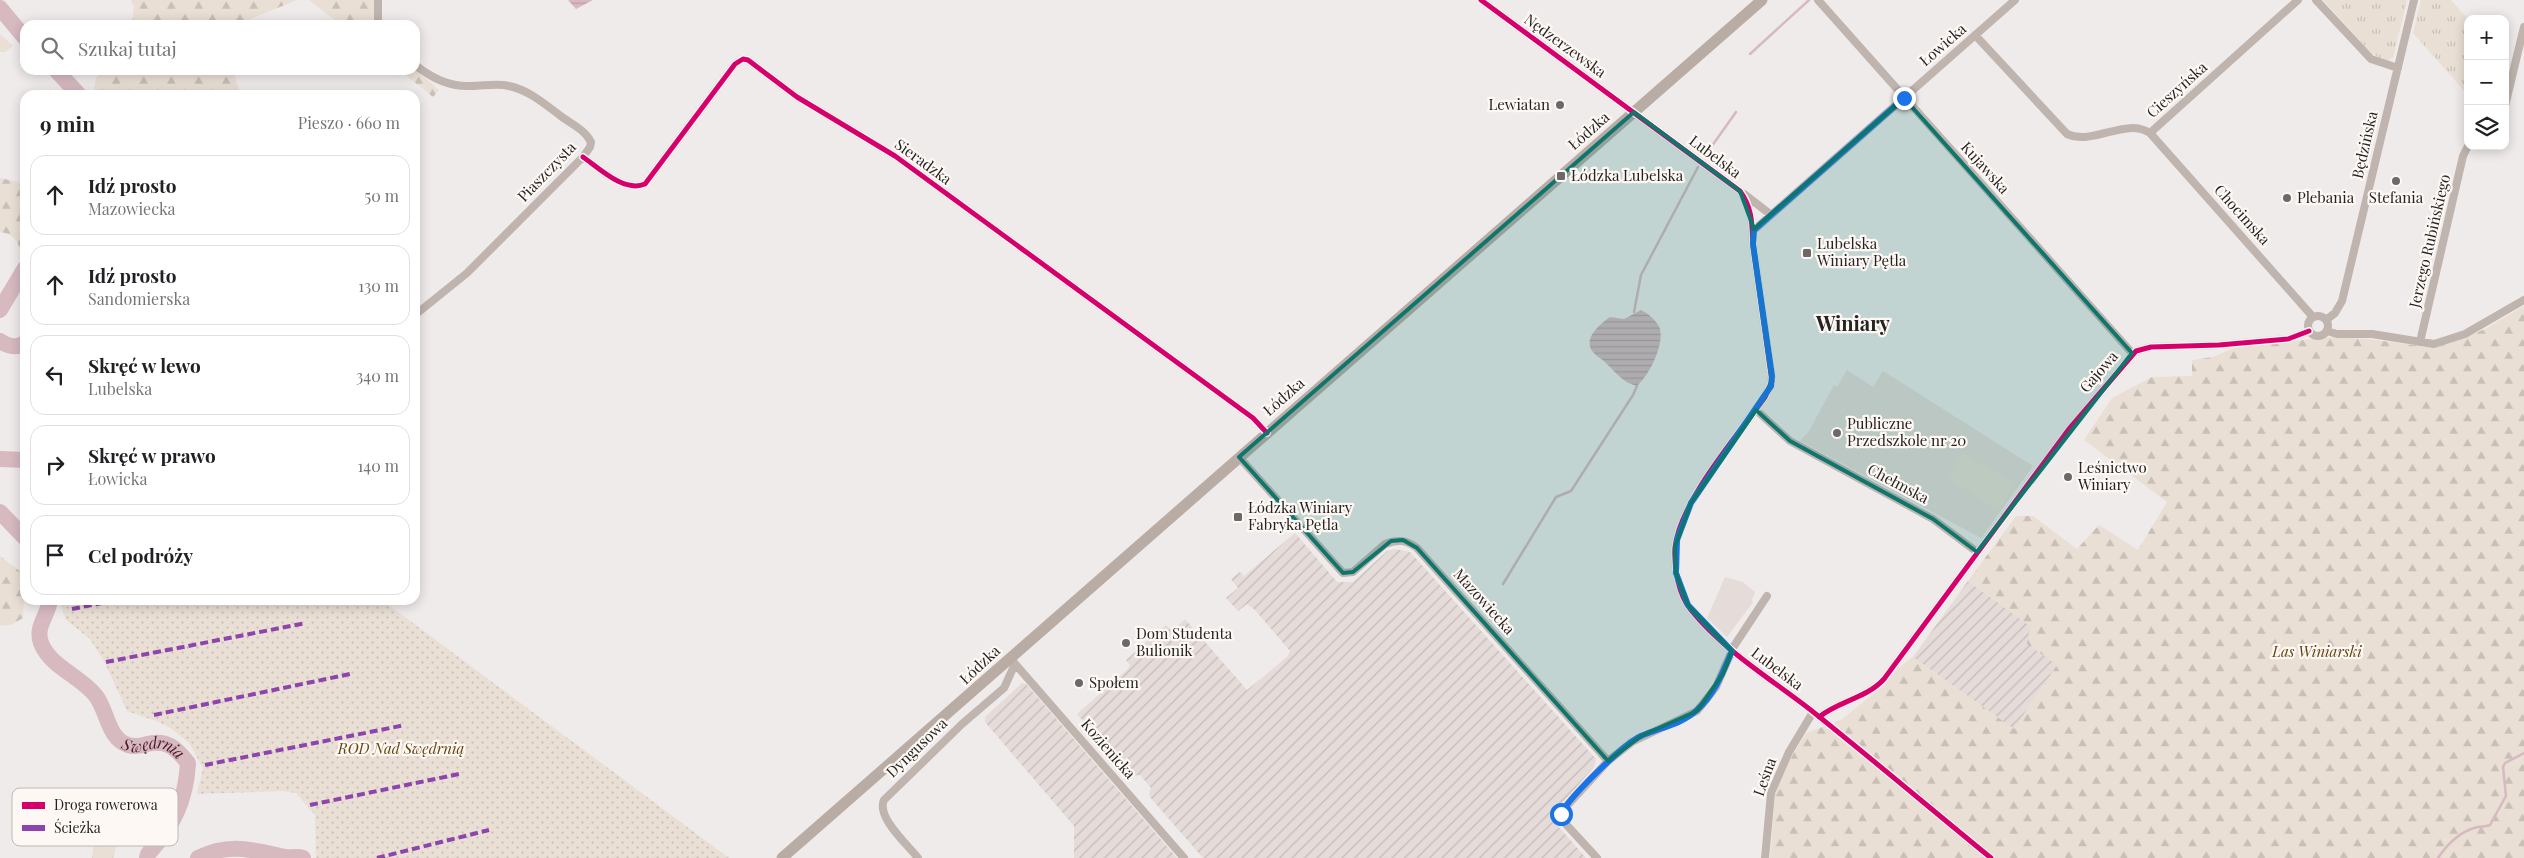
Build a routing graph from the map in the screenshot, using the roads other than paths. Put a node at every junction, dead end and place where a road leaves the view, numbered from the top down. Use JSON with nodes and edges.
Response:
{"nodes":[{"id":1,"x":378,"y":0,"type":"edge"},
{"id":2,"x":1481,"y":0,"type":"edge"},
{"id":3,"x":1762,"y":0,"type":"edge"},
{"id":4,"x":1818,"y":0,"type":"edge"},
{"id":5,"x":2015,"y":0,"type":"edge"},
{"id":6,"x":2298,"y":0,"type":"edge"},
{"id":7,"x":2316,"y":0,"type":"edge"},
{"id":8,"x":2414,"y":0,"type":"edge"},
{"id":9,"x":378,"y":20,"type":"edge"},
{"id":10,"x":2524,"y":27,"type":"edge"},
{"id":11,"x":1975,"y":35,"type":"junction"},
{"id":12,"x":2398,"y":68,"type":"junction"},
{"id":13,"x":420,"y":69,"type":"edge"},
{"id":14,"x":1904,"y":98,"type":"junction"},
{"id":15,"x":2505,"y":105,"type":"edge"},
{"id":16,"x":1634,"y":112,"type":"junction"},
{"id":17,"x":2150,"y":133,"type":"junction"},
{"id":18,"x":2466,"y":150,"type":"edge"},
{"id":19,"x":582,"y":157,"type":"junction"},
{"id":20,"x":1740,"y":191,"type":"junction"},
{"id":21,"x":1770,"y":214,"type":"junction"},
{"id":22,"x":1754,"y":230,"type":"junction"},
{"id":23,"x":2524,"y":300,"type":"edge"},
{"id":24,"x":420,"y":311,"type":"edge"},
{"id":25,"x":2313,"y":317,"type":"junction"},
{"id":26,"x":2326,"y":320,"type":"junction"},
{"id":27,"x":2310,"y":331,"type":"junction"},
{"id":28,"x":2327,"y":331,"type":"junction"},
{"id":29,"x":2420,"y":342,"type":"junction"},
{"id":30,"x":2132,"y":353,"type":"junction"},
{"id":31,"x":1756,"y":410,"type":"junction"},
{"id":32,"x":1267,"y":433,"type":"junction"},
{"id":33,"x":1239,"y":457,"type":"junction"},
{"id":34,"x":1976,"y":552,"type":"junction"},
{"id":35,"x":1767,"y":596,"type":"dead end"},
{"id":36,"x":1732,"y":651,"type":"junction"},
{"id":37,"x":1012,"y":661,"type":"junction"},
{"id":38,"x":1816,"y":714,"type":"junction"},
{"id":39,"x":1608,"y":761,"type":"junction"},
{"id":40,"x":782,"y":858,"type":"edge"},
{"id":41,"x":918,"y":858,"type":"edge"},
{"id":42,"x":1184,"y":858,"type":"edge"},
{"id":43,"x":1596,"y":858,"type":"edge"},
{"id":44,"x":1765,"y":858,"type":"edge"},
{"id":45,"x":1991,"y":858,"type":"edge"}],
"edges":[{"from":1,"to":9,"type":"street"},
{"from":2,"to":16,"type":"street","name":"Nędzerzewska"},
{"from":3,"to":16,"type":"main road","name":"Łódzka"},
{"from":4,"to":14,"type":"street","name":"Kujawska"},
{"from":5,"to":11,"type":"street","name":"Łowicka"},
{"from":6,"to":17,"type":"street","name":"Cieszyńska"},
{"from":7,"to":12,"type":"street"},
{"from":8,"to":12,"type":"street","name":"Będzińska"},
{"from":10,"to":15,"type":"street"},
{"from":11,"to":14,"type":"street","name":"Łowicka"},
{"from":11,"to":17,"type":"street","name":"Cieszyńska"},
{"from":12,"to":26,"type":"street","name":"Będzińska"},
{"from":13,"to":19,"type":"street","name":"Piaszczysta"},
{"from":14,"to":21,"type":"street","name":"Łowicka"},
{"from":14,"to":30,"type":"street","name":"Kujawska"},
{"from":16,"to":20,"type":"street","name":"Lubelska"},
{"from":16,"to":32,"type":"main road","name":"Łódzka"},
{"from":17,"to":25,"type":"street","name":"Chocimska"},
{"from":18,"to":29,"type":"street","name":"Jerzego Rubińskiego"},
{"from":19,"to":24,"type":"street","name":"Piaszczysta"},
{"from":19,"to":32,"type":"street","name":"Sieradzka"},
{"from":20,"to":21,"type":"street"},
{"from":20,"to":22,"type":"street","name":"Lubelska"},
{"from":21,"to":22,"type":"street","name":"Łowicka"},
{"from":22,"to":31,"type":"street","name":"Lubelska"},
{"from":23,"to":29,"type":"street"},
{"from":25,"to":26,"type":"street"},
{"from":25,"to":27,"type":"street"},
{"from":26,"to":28,"type":"street"},
{"from":27,"to":28,"type":"street"},
{"from":27,"to":30,"type":"street","name":"Gajowa"},
{"from":28,"to":29,"type":"street"},
{"from":30,"to":34,"type":"street","name":"Gajowa"},
{"from":31,"to":34,"type":"street","name":"Chełmska"},
{"from":31,"to":36,"type":"street","name":"Lubelska"},
{"from":32,"to":33,"type":"main road","name":"Łódzka"},
{"from":33,"to":37,"type":"main road","name":"Łódzka"},
{"from":33,"to":39,"type":"street","name":"Mazowiecka"},
{"from":34,"to":38,"type":"street"},
{"from":35,"to":36,"type":"street"},
{"from":36,"to":38,"type":"street","name":"Lubelska"},
{"from":36,"to":39,"type":"street"},
{"from":37,"to":40,"type":"main road","name":"Łódzka"},
{"from":37,"to":41,"type":"street","name":"Dyngusowa"},
{"from":37,"to":42,"type":"street","name":"Kozienicka"},
{"from":38,"to":44,"type":"street","name":"Leśna"},
{"from":38,"to":45,"type":"street","name":"Lubelska"},
{"from":39,"to":43,"type":"street"}]}
